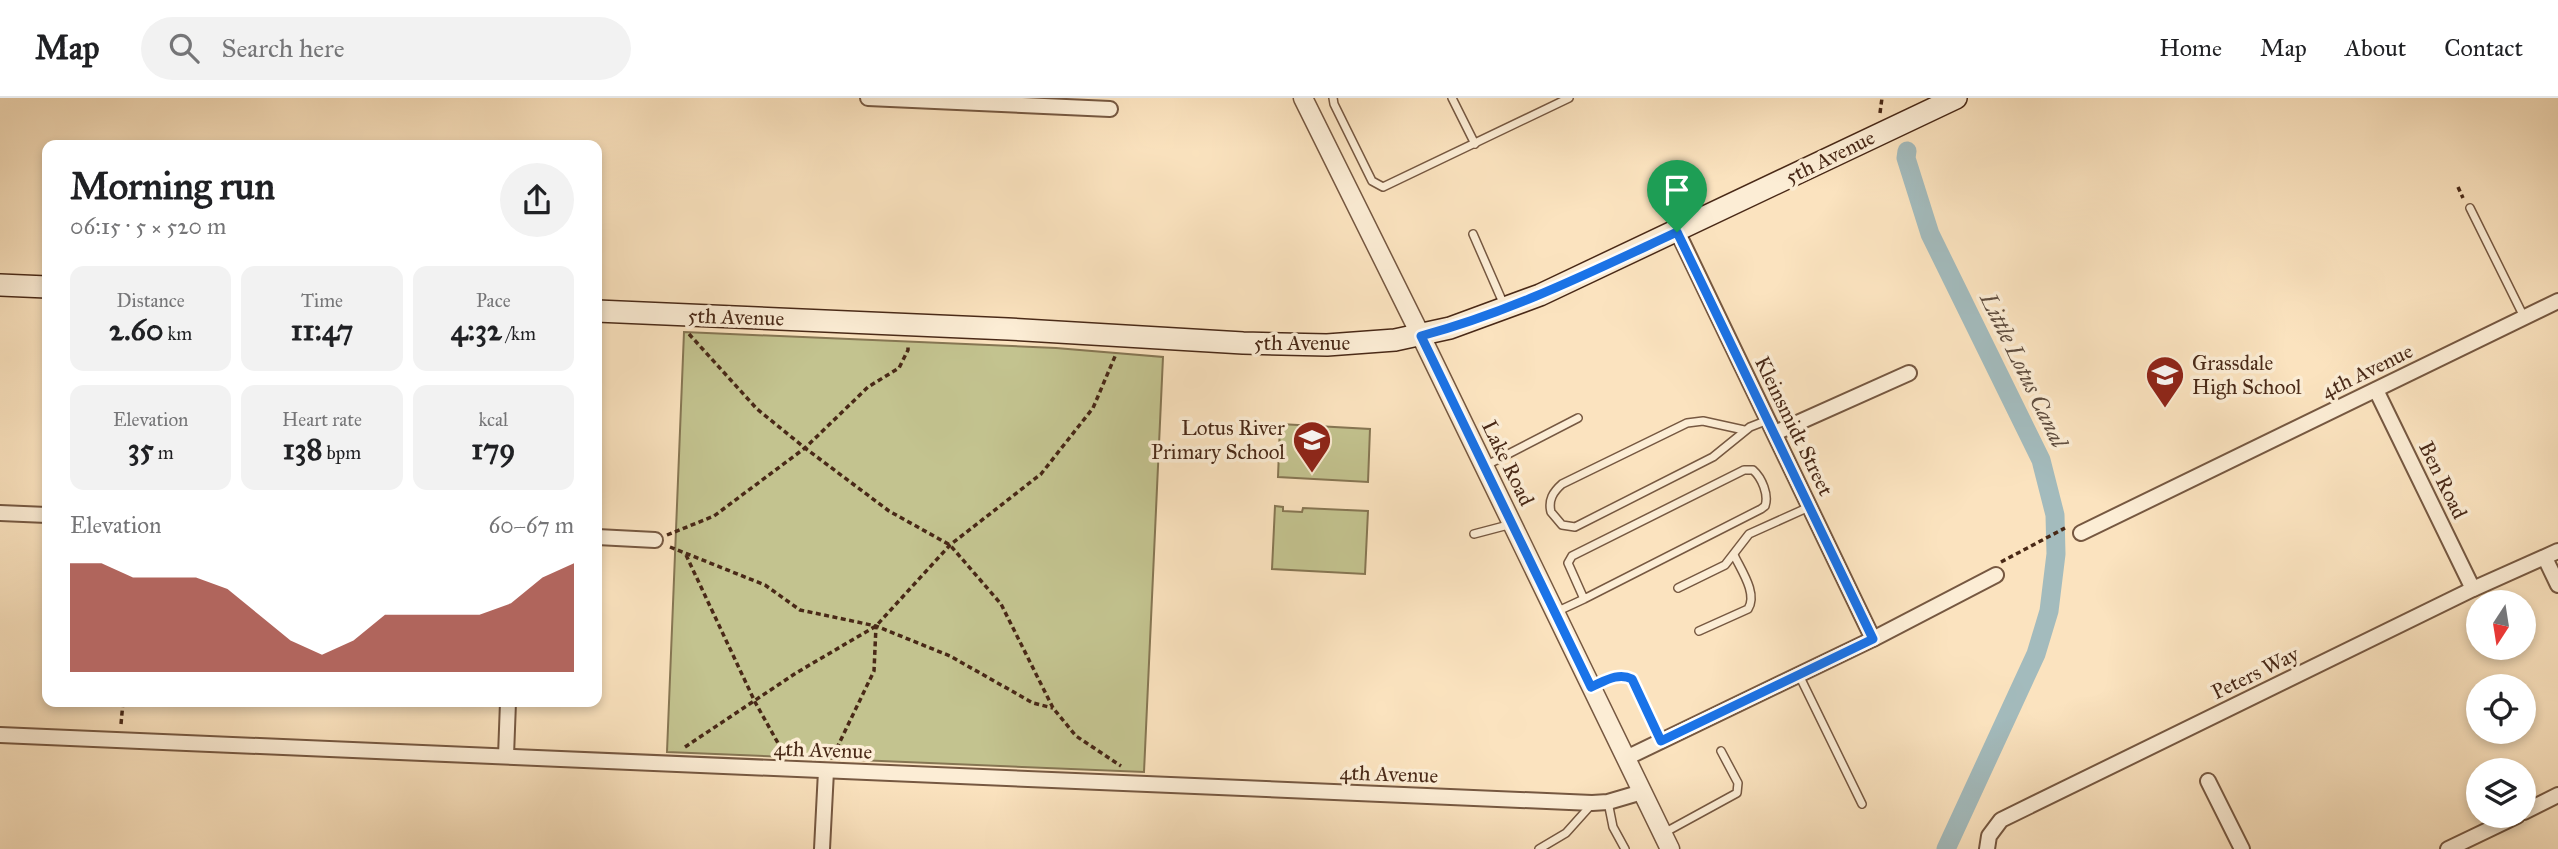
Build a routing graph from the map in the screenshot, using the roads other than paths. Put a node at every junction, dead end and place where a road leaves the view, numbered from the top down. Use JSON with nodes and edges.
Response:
{"nodes":[{"id":1,"x":868,"y":98,"type":"edge"},
{"id":2,"x":1303,"y":98,"type":"edge"},
{"id":3,"x":1333,"y":98,"type":"edge"},
{"id":4,"x":1452,"y":98,"type":"edge"},
{"id":5,"x":1569,"y":98,"type":"edge"},
{"id":6,"x":1956,"y":98,"type":"edge"},
{"id":7,"x":932,"y":99,"type":"edge"},
{"id":8,"x":1110,"y":109,"type":"dead end"},
{"id":9,"x":1475,"y":144,"type":"junction"},
{"id":10,"x":2470,"y":208,"type":"dead end"},
{"id":11,"x":1677,"y":232,"type":"junction"},
{"id":12,"x":1473,"y":234,"type":"dead end"},
{"id":13,"x":0,"y":285,"type":"edge"},
{"id":14,"x":42,"y":287,"type":"edge"},
{"id":15,"x":2558,"y":301,"type":"edge"},
{"id":16,"x":1505,"y":309,"type":"junction"},
{"id":17,"x":602,"y":311,"type":"edge"},
{"id":18,"x":2524,"y":317,"type":"junction"},
{"id":19,"x":1421,"y":336,"type":"junction"},
{"id":20,"x":1909,"y":373,"type":"dead end"},
{"id":21,"x":2376,"y":390,"type":"junction"},
{"id":22,"x":1578,"y":418,"type":"dead end"},
{"id":23,"x":1769,"y":419,"type":"junction"},
{"id":24,"x":1744,"y":430,"type":"junction"},
{"id":25,"x":1775,"y":433,"type":"junction"},
{"id":26,"x":1484,"y":466,"type":"junction"},
{"id":27,"x":1810,"y":507,"type":"junction"},
{"id":28,"x":0,"y":513,"type":"edge"},
{"id":29,"x":42,"y":515,"type":"edge"},
{"id":30,"x":1512,"y":524,"type":"junction"},
{"id":31,"x":2074,"y":531,"type":"road end"},
{"id":32,"x":1474,"y":534,"type":"dead end"},
{"id":33,"x":602,"y":537,"type":"edge"},
{"id":34,"x":655,"y":540,"type":"road end"},
{"id":35,"x":1734,"y":555,"type":"junction"},
{"id":36,"x":2551,"y":555,"type":"edge"},
{"id":37,"x":1996,"y":575,"type":"road end"},
{"id":38,"x":2558,"y":584,"type":"edge"},
{"id":39,"x":1678,"y":588,"type":"dead end"},
{"id":40,"x":2473,"y":589,"type":"junction"},
{"id":41,"x":1584,"y":598,"type":"junction"},
{"id":42,"x":1555,"y":613,"type":"junction"},
{"id":43,"x":1699,"y":631,"type":"dead end"},
{"id":44,"x":1873,"y":639,"type":"junction"},
{"id":45,"x":1798,"y":675,"type":"junction"},
{"id":46,"x":1591,"y":687,"type":"junction"},
{"id":47,"x":508,"y":707,"type":"edge"},
{"id":48,"x":0,"y":736,"type":"edge"},
{"id":49,"x":1661,"y":741,"type":"junction"},
{"id":50,"x":1721,"y":751,"type":"dead end"},
{"id":51,"x":506,"y":756,"type":"junction"},
{"id":52,"x":1626,"y":758,"type":"junction"},
{"id":53,"x":826,"y":771,"type":"junction"},
{"id":54,"x":2208,"y":781,"type":"dead end"},
{"id":55,"x":1642,"y":792,"type":"junction"},
{"id":56,"x":2558,"y":796,"type":"edge"},
{"id":57,"x":1608,"y":802,"type":"junction"},
{"id":58,"x":1592,"y":803,"type":"junction"},
{"id":59,"x":1862,"y":804,"type":"dead end"},
{"id":60,"x":2536,"y":806,"type":"edge"},
{"id":61,"x":2492,"y":828,"type":"edge"},
{"id":62,"x":1666,"y":841,"type":"edge"},
{"id":63,"x":822,"y":849,"type":"edge"},
{"id":64,"x":1539,"y":849,"type":"edge"},
{"id":65,"x":1625,"y":849,"type":"edge"},
{"id":66,"x":1987,"y":849,"type":"edge"},
{"id":67,"x":2242,"y":849,"type":"edge"},
{"id":68,"x":2448,"y":849,"type":"edge"}],
"edges":[{"from":1,"to":7,"type":"street"},
{"from":2,"to":19,"type":"street","name":"Lake Road"},
{"from":3,"to":9,"type":"lane"},
{"from":4,"to":9,"type":"lane"},
{"from":5,"to":9,"type":"lane"},
{"from":6,"to":11,"type":"main road","name":"5th Avenue"},
{"from":7,"to":8,"type":"street"},
{"from":10,"to":18,"type":"lane"},
{"from":11,"to":16,"type":"main road","name":"5th Avenue"},
{"from":11,"to":23,"type":"street","name":"Kleinsmidt Street"},
{"from":12,"to":16,"type":"lane"},
{"from":13,"to":14,"type":"main road"},
{"from":15,"to":18,"type":"street","name":"4th Avenue"},
{"from":16,"to":19,"type":"main road","name":"5th Avenue"},
{"from":17,"to":19,"type":"main road","name":"5th Avenue"},
{"from":18,"to":21,"type":"street","name":"4th Avenue"},
{"from":19,"to":26,"type":"street","name":"Lake Road"},
{"from":20,"to":25,"type":"street"},
{"from":21,"to":31,"type":"street","name":"4th Avenue"},
{"from":21,"to":40,"type":"street","name":"Ben Road"},
{"from":22,"to":26,"type":"lane"},
{"from":23,"to":24,"type":"lane"},
{"from":23,"to":25,"type":"street","name":"Kleinsmidt Street"},
{"from":24,"to":24,"type":"lane"},
{"from":25,"to":27,"type":"street","name":"Kleinsmidt Street"},
{"from":26,"to":30,"type":"street","name":"Lake Road"},
{"from":27,"to":35,"type":"lane"},
{"from":27,"to":44,"type":"street","name":"Kleinsmidt Street"},
{"from":28,"to":29,"type":"street"},
{"from":30,"to":32,"type":"lane"},
{"from":30,"to":42,"type":"street","name":"Lake Road"},
{"from":33,"to":34,"type":"street"},
{"from":35,"to":39,"type":"lane"},
{"from":35,"to":43,"type":"lane"},
{"from":36,"to":38,"type":"street"},
{"from":36,"to":40,"type":"street","name":"Peters Way"},
{"from":37,"to":44,"type":"street"},
{"from":40,"to":66,"type":"street","name":"Peters Way"},
{"from":41,"to":41,"type":"lane"},
{"from":41,"to":42,"type":"lane"},
{"from":42,"to":46,"type":"street","name":"Lake Road"},
{"from":44,"to":45,"type":"street"},
{"from":45,"to":49,"type":"street"},
{"from":45,"to":59,"type":"lane"},
{"from":46,"to":49,"type":"lane"},
{"from":46,"to":52,"type":"street","name":"Lake Road"},
{"from":47,"to":51,"type":"street"},
{"from":48,"to":51,"type":"street","name":"4th Avenue"},
{"from":49,"to":52,"type":"street"},
{"from":50,"to":62,"type":"lane"},
{"from":51,"to":53,"type":"street","name":"4th Avenue"},
{"from":52,"to":55,"type":"street","name":"Lake Road"},
{"from":53,"to":58,"type":"street","name":"4th Avenue"},
{"from":53,"to":63,"type":"street"},
{"from":54,"to":67,"type":"street"},
{"from":55,"to":57,"type":"street","name":"4th Avenue"},
{"from":55,"to":62,"type":"street","name":"Lake Road"},
{"from":56,"to":60,"type":"street"},
{"from":57,"to":58,"type":"street","name":"4th Avenue"},
{"from":57,"to":65,"type":"lane"},
{"from":58,"to":64,"type":"lane"},
{"from":61,"to":68,"type":"street"}]}
